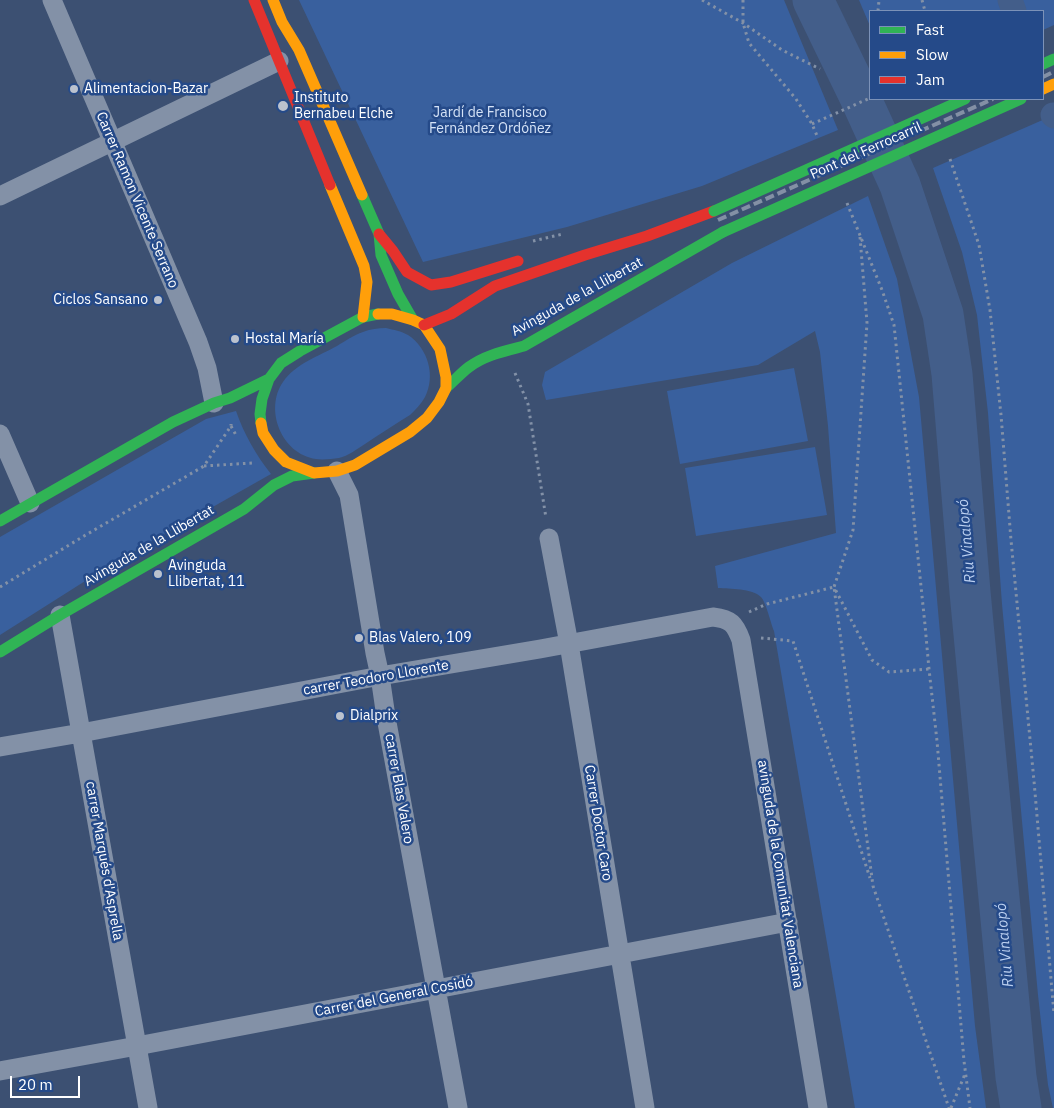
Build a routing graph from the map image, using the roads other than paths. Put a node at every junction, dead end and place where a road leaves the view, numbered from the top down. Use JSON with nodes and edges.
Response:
{"nodes":[{"id":1,"x":52,"y":0,"type":"edge"},
{"id":2,"x":254,"y":0,"type":"edge"},
{"id":3,"x":273,"y":0,"type":"edge"},
{"id":4,"x":280,"y":61,"type":"junction"},
{"id":5,"x":963,"y":100,"type":"edge"},
{"id":6,"x":1019,"y":100,"type":"edge"},
{"id":7,"x":112,"y":142,"type":"junction"},
{"id":8,"x":0,"y":196,"type":"edge"},
{"id":9,"x":714,"y":211,"type":"joint"},
{"id":10,"x":723,"y":232,"type":"joint"},
{"id":11,"x":379,"y":234,"type":"junction"},
{"id":12,"x":560,"y":253,"type":"dead end"},
{"id":13,"x":585,"y":256,"type":"junction"},
{"id":14,"x":525,"y":258,"type":"dead end"},
{"id":15,"x":363,"y":317,"type":"junction"},
{"id":16,"x":419,"y":323,"type":"junction"},
{"id":17,"x":269,"y":379,"type":"junction"},
{"id":18,"x":446,"y":388,"type":"junction"},
{"id":19,"x":214,"y":403,"type":"junction"},
{"id":20,"x":0,"y":434,"type":"edge"},
{"id":21,"x":337,"y":472,"type":"junction"},
{"id":22,"x":314,"y":473,"type":"junction"},
{"id":23,"x":30,"y":503,"type":"junction"},
{"id":24,"x":0,"y":521,"type":"edge"},
{"id":25,"x":549,"y":538,"type":"road end"},
{"id":26,"x":60,"y":615,"type":"junction"},
{"id":27,"x":740,"y":640,"type":"joint"},
{"id":28,"x":569,"y":644,"type":"junction"},
{"id":29,"x":0,"y":652,"type":"edge"},
{"id":30,"x":380,"y":676,"type":"junction"},
{"id":31,"x":81,"y":733,"type":"junction"},
{"id":32,"x":0,"y":748,"type":"edge"},
{"id":33,"x":788,"y":922,"type":"junction"},
{"id":34,"x":620,"y":954,"type":"junction"},
{"id":35,"x":436,"y":989,"type":"junction"},
{"id":36,"x":137,"y":1046,"type":"junction"},
{"id":37,"x":0,"y":1071,"type":"edge"},
{"id":38,"x":148,"y":1108,"type":"edge"},
{"id":39,"x":458,"y":1108,"type":"edge"},
{"id":40,"x":645,"y":1108,"type":"edge"},
{"id":41,"x":818,"y":1108,"type":"edge"}],
"edges":[{"from":1,"to":7,"type":"street","name":"Carrer Ramon Vicente Serrano"},
{"from":2,"to":4,"type":"main road"},
{"from":3,"to":11,"type":"main road"},
{"from":4,"to":7,"type":"street"},
{"from":4,"to":15,"type":"main road"},
{"from":5,"to":9,"type":"main road","name":"Pont del Ferrocarril","bridge":true},
{"from":6,"to":10,"type":"main road","name":"Pont del Ferrocarril","bridge":true},
{"from":7,"to":8,"type":"street"},
{"from":7,"to":19,"type":"street","name":"Carrer Ramon Vicente Serrano"},
{"from":9,"to":13,"type":"main road","name":"Avinguda de la Llibertat"},
{"from":10,"to":18,"type":"main road","name":"Avinguda de la Llibertat"},
{"from":11,"to":14,"type":"main road"},
{"from":11,"to":16,"type":"main road"},
{"from":12,"to":13,"type":"main road"},
{"from":13,"to":16,"type":"main road","name":"Avinguda de la Llibertat"},
{"from":15,"to":16,"type":"main road"},
{"from":15,"to":17,"type":"main road"},
{"from":16,"to":18,"type":"main road"},
{"from":17,"to":19,"type":"main road"},
{"from":17,"to":22,"type":"main road"},
{"from":18,"to":21,"type":"main road"},
{"from":19,"to":23,"type":"main road"},
{"from":20,"to":23,"type":"street"},
{"from":21,"to":22,"type":"main road"},
{"from":21,"to":30,"type":"street","name":"carrer Blas Valero"},
{"from":22,"to":26,"type":"main road","name":"Avinguda de la Llibertat"},
{"from":23,"to":24,"type":"main road"},
{"from":25,"to":28,"type":"street","name":"Carrer Doctor Caro"},
{"from":26,"to":29,"type":"main road","name":"Avinguda de la Llibertat"},
{"from":26,"to":31,"type":"street","name":"carrer Marqués d'Asprella"},
{"from":27,"to":28,"type":"street","name":"carrer Teodoro Llorente"},
{"from":27,"to":33,"type":"street","name":"avinguda de la Comunitat Valenciana"},
{"from":28,"to":30,"type":"street","name":"carrer Teodoro Llorente"},
{"from":28,"to":34,"type":"street","name":"Carrer Doctor Caro"},
{"from":30,"to":31,"type":"street","name":"carrer Teodoro Llorente"},
{"from":30,"to":35,"type":"street","name":"carrer Blas Valero"},
{"from":31,"to":32,"type":"street","name":"carrer Teodoro Llorente"},
{"from":31,"to":36,"type":"street","name":"carrer Marqués d'Asprella"},
{"from":33,"to":34,"type":"street","name":"Carrer del General Cosidó"},
{"from":33,"to":41,"type":"street","name":"avinguda de la Comunitat Valenciana"},
{"from":34,"to":35,"type":"street","name":"Carrer del General Cosidó"},
{"from":34,"to":40,"type":"street","name":"Carrer Doctor Caro"},
{"from":35,"to":36,"type":"street","name":"Carrer del General Cosidó"},
{"from":35,"to":39,"type":"street","name":"carrer Blas Valero"},
{"from":36,"to":37,"type":"street","name":"Carrer del General Cosidó"},
{"from":36,"to":38,"type":"street","name":"carrer Marqués d'Asprella"}]}
